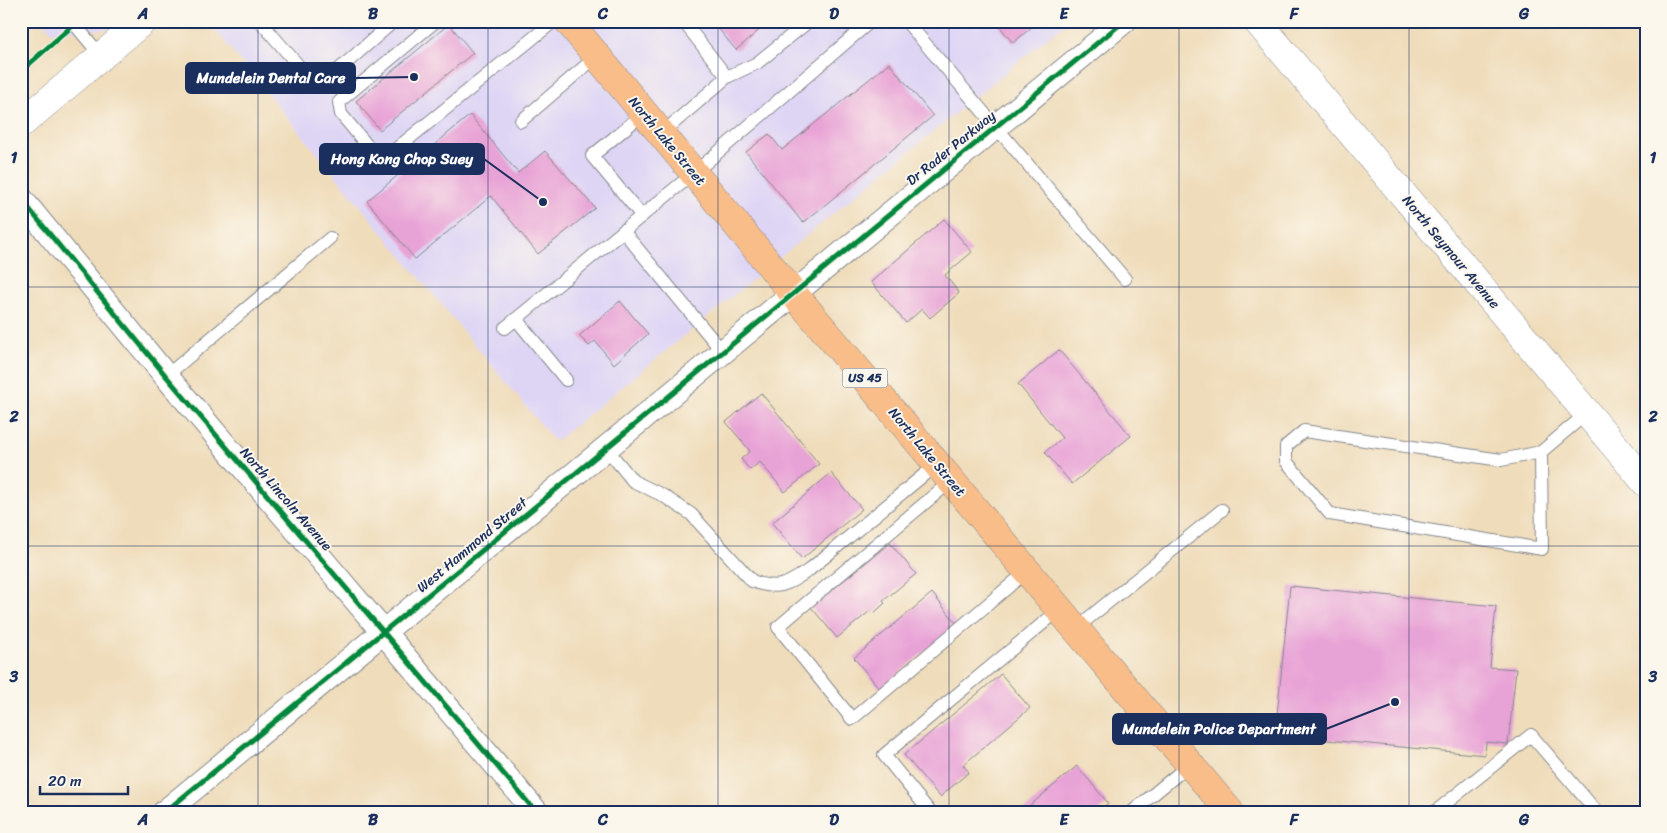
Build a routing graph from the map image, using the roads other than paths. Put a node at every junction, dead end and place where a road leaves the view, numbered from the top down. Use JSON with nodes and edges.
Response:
{"nodes":[{"id":1,"x":72,"y":21,"type":"edge"},
{"id":2,"x":143,"y":21,"type":"edge"},
{"id":3,"x":260,"y":21,"type":"edge"},
{"id":4,"x":394,"y":21,"type":"edge"},
{"id":5,"x":436,"y":21,"type":"edge"},
{"id":6,"x":554,"y":21,"type":"edge"},
{"id":7,"x":568,"y":21,"type":"edge"},
{"id":8,"x":683,"y":21,"type":"edge"},
{"id":9,"x":809,"y":21,"type":"edge"},
{"id":10,"x":871,"y":21,"type":"edge"},
{"id":11,"x":906,"y":21,"type":"edge"},
{"id":12,"x":1124,"y":21,"type":"edge"},
{"id":13,"x":1257,"y":21,"type":"edge"},
{"id":14,"x":380,"y":26,"type":"edge"},
{"id":15,"x":101,"y":56,"type":"junction"},
{"id":16,"x":597,"y":56,"type":"junction"},
{"id":17,"x":728,"y":77,"type":"junction"},
{"id":18,"x":644,"y":113,"type":"junction"},
{"id":19,"x":521,"y":121,"type":"dead end"},
{"id":20,"x":21,"y":124,"type":"edge"},
{"id":21,"x":995,"y":126,"type":"junction"},
{"id":22,"x":661,"y":134,"type":"junction"},
{"id":23,"x":694,"y":173,"type":"junction"},
{"id":24,"x":21,"y":199,"type":"edge"},
{"id":25,"x":642,"y":216,"type":"junction"},
{"id":26,"x":623,"y":231,"type":"junction"},
{"id":27,"x":330,"y":238,"type":"dead end"},
{"id":28,"x":1125,"y":279,"type":"dead end"},
{"id":29,"x":792,"y":293,"type":"junction"},
{"id":30,"x":516,"y":319,"type":"junction"},
{"id":31,"x":505,"y":328,"type":"dead end"},
{"id":32,"x":722,"y":352,"type":"junction"},
{"id":33,"x":166,"y":376,"type":"junction"},
{"id":34,"x":566,"y":380,"type":"dead end"},
{"id":35,"x":1587,"y":413,"type":"junction"},
{"id":36,"x":606,"y":448,"type":"junction"},
{"id":37,"x":1541,"y":452,"type":"junction"},
{"id":38,"x":944,"y":473,"type":"junction"},
{"id":39,"x":1646,"y":482,"type":"edge"},
{"id":40,"x":1222,"y":510,"type":"dead end"},
{"id":41,"x":1027,"y":571,"type":"junction"},
{"id":42,"x":1067,"y":619,"type":"junction"},
{"id":43,"x":385,"y":632,"type":"junction"},
{"id":44,"x":1190,"y":764,"type":"junction"},
{"id":45,"x":165,"y":812,"type":"edge"},
{"id":46,"x":536,"y":812,"type":"edge"},
{"id":47,"x":930,"y":812,"type":"edge"},
{"id":48,"x":1132,"y":812,"type":"edge"},
{"id":49,"x":1230,"y":812,"type":"edge"},
{"id":50,"x":1435,"y":812,"type":"edge"},
{"id":51,"x":1597,"y":812,"type":"edge"}],
"edges":[{"from":1,"to":15,"type":"lane"},
{"from":2,"to":15,"type":"street"},
{"from":3,"to":14,"type":"lane"},
{"from":4,"to":14,"type":"lane"},
{"from":5,"to":6,"type":"lane"},
{"from":7,"to":16,"type":"main road","name":"North Lake Street","number":"US 45"},
{"from":8,"to":17,"type":"lane"},
{"from":9,"to":17,"type":"lane"},
{"from":10,"to":23,"type":"lane"},
{"from":11,"to":21,"type":"lane"},
{"from":12,"to":21,"type":"street","name":"Dr Rader Parkway"},
{"from":13,"to":35,"type":"street","name":"North Seymour Avenue"},
{"from":15,"to":20,"type":"street"},
{"from":16,"to":18,"type":"main road","name":"North Lake Street","number":"US 45"},
{"from":16,"to":19,"type":"lane"},
{"from":17,"to":22,"type":"lane"},
{"from":18,"to":22,"type":"main road","name":"North Lake Street","number":"US 45"},
{"from":18,"to":25,"type":"lane"},
{"from":21,"to":28,"type":"lane"},
{"from":21,"to":29,"type":"street","name":"Dr Rader Parkway"},
{"from":22,"to":23,"type":"main road","name":"North Lake Street","number":"US 45"},
{"from":23,"to":25,"type":"lane"},
{"from":23,"to":29,"type":"main road","name":"North Lake Street","number":"US 45"},
{"from":24,"to":33,"type":"street","name":"North Lincoln Avenue"},
{"from":25,"to":26,"type":"lane"},
{"from":26,"to":30,"type":"lane"},
{"from":26,"to":32,"type":"lane"},
{"from":27,"to":33,"type":"lane"},
{"from":29,"to":32,"type":"street","name":"West Hammond Street"},
{"from":29,"to":38,"type":"main road","name":"North Lake Street","number":"US 45"},
{"from":30,"to":31,"type":"lane"},
{"from":30,"to":34,"type":"lane"},
{"from":32,"to":36,"type":"street","name":"West Hammond Street"},
{"from":33,"to":43,"type":"street","name":"North Lincoln Avenue"},
{"from":35,"to":37,"type":"lane"},
{"from":35,"to":39,"type":"street","name":"North Seymour Avenue"},
{"from":36,"to":38,"type":"lane"},
{"from":36,"to":43,"type":"street","name":"West Hammond Street"},
{"from":37,"to":37,"type":"lane"},
{"from":38,"to":41,"type":"main road","name":"North Lake Street","number":"US 45"},
{"from":38,"to":41,"type":"lane"},
{"from":40,"to":42,"type":"lane"},
{"from":41,"to":42,"type":"main road","name":"North Lake Street","number":"US 45"},
{"from":42,"to":44,"type":"main road","name":"North Lake Street","number":"US 45"},
{"from":42,"to":47,"type":"lane"},
{"from":43,"to":45,"type":"street","name":"West Hammond Street"},
{"from":43,"to":46,"type":"street","name":"North Lincoln Avenue"},
{"from":44,"to":48,"type":"lane"},
{"from":44,"to":49,"type":"main road","name":"North Lake Street","number":"US 45"},
{"from":50,"to":51,"type":"lane"}]}
